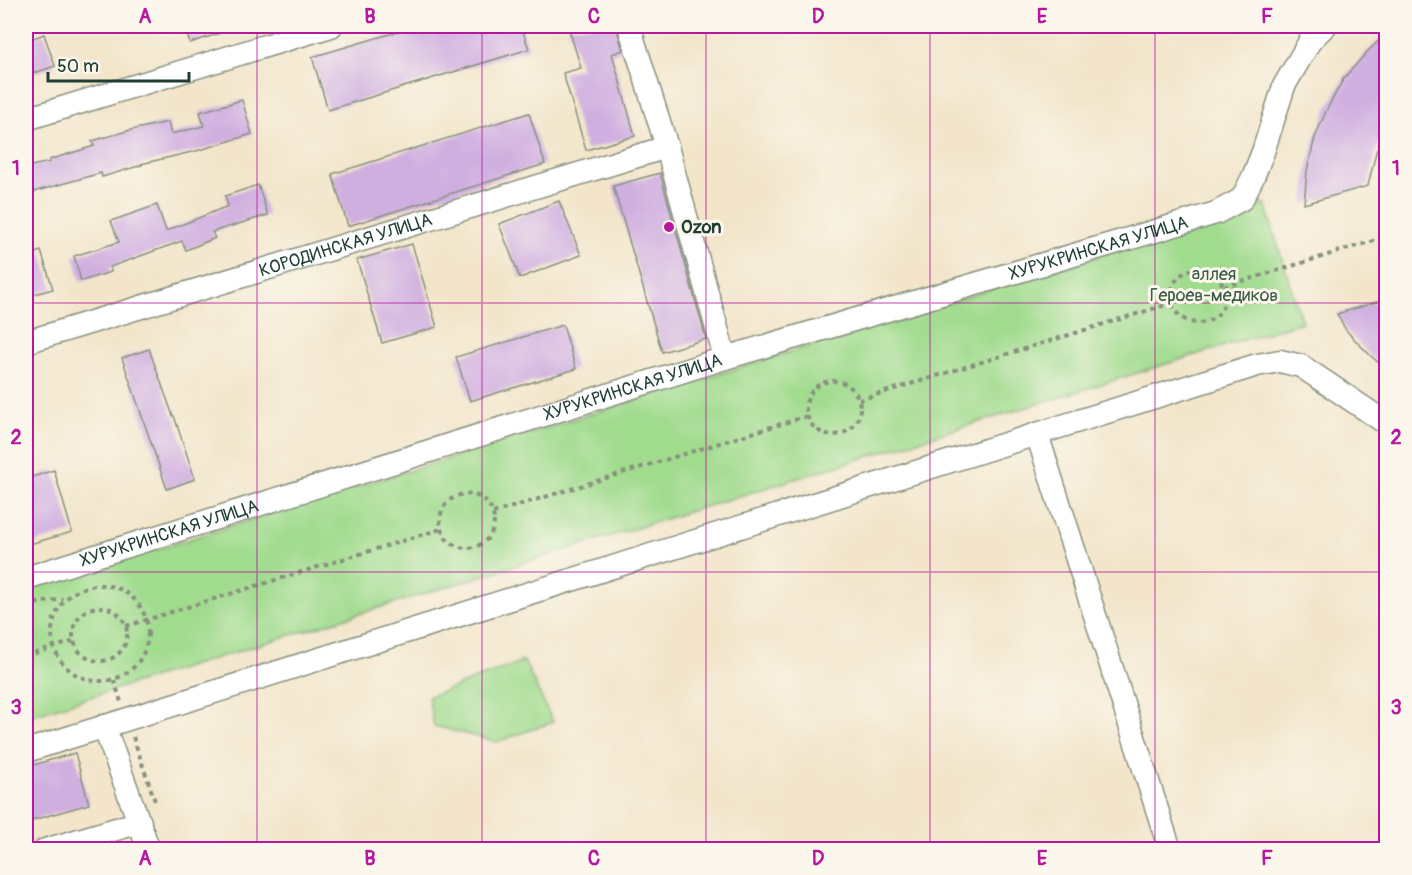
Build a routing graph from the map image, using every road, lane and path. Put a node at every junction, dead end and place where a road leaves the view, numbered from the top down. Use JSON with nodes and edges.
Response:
{"nodes":[{"id":1,"x":331,"y":26,"type":"edge"},
{"id":2,"x":628,"y":26,"type":"edge"},
{"id":3,"x":1325,"y":26,"type":"edge"},
{"id":4,"x":26,"y":119,"type":"edge"},
{"id":5,"x":667,"y":147,"type":"junction"},
{"id":6,"x":1386,"y":171,"type":"edge"},
{"id":7,"x":1385,"y":205,"type":"edge"},
{"id":8,"x":1386,"y":228,"type":"edge"},
{"id":9,"x":1386,"y":237,"type":"edge"},
{"id":10,"x":1224,"y":287,"type":"junction"},
{"id":11,"x":1172,"y":303,"type":"junction"},
{"id":12,"x":26,"y":342,"type":"edge"},
{"id":13,"x":724,"y":358,"type":"junction"},
{"id":14,"x":859,"y":400,"type":"junction"},
{"id":15,"x":807,"y":416,"type":"junction"},
{"id":16,"x":1386,"y":423,"type":"edge"},
{"id":17,"x":1037,"y":434,"type":"junction"},
{"id":18,"x":493,"y":513,"type":"junction"},
{"id":19,"x":441,"y":529,"type":"junction"},
{"id":20,"x":26,"y":578,"type":"edge"},
{"id":21,"x":64,"y":599,"type":"junction"},
{"id":22,"x":26,"y":605,"type":"edge"},
{"id":23,"x":147,"y":619,"type":"junction"},
{"id":24,"x":126,"y":626,"type":"junction"},
{"id":25,"x":74,"y":641,"type":"junction"},
{"id":26,"x":53,"y":647,"type":"junction"},
{"id":27,"x":26,"y":656,"type":"edge"},
{"id":28,"x":114,"y":680,"type":"junction"},
{"id":29,"x":127,"y":719,"type":"junction"},
{"id":30,"x":104,"y":726,"type":"junction"},
{"id":31,"x":26,"y":751,"type":"edge"},
{"id":32,"x":150,"y":817,"type":"junction"},
{"id":33,"x":45,"y":849,"type":"edge"},
{"id":34,"x":149,"y":849,"type":"edge"},
{"id":35,"x":1170,"y":849,"type":"edge"}],
"edges":[{"from":1,"to":4,"type":"street"},
{"from":2,"to":5,"type":"street"},
{"from":3,"to":13,"type":"street","name":"ХУРУКРИНСКАЯ УЛИЦА"},
{"from":5,"to":12,"type":"street","name":"КОРОДИНСКАЯ УЛИЦА"},
{"from":5,"to":13,"type":"street"},
{"from":6,"to":7,"type":"path"},
{"from":7,"to":8,"type":"path"},
{"from":9,"to":10,"type":"path"},
{"from":10,"to":11,"type":"path"},
{"from":10,"to":11,"type":"path"},
{"from":11,"to":14,"type":"path"},
{"from":13,"to":20,"type":"street","name":"ХУРУКРИНСКАЯ УЛИЦА"},
{"from":14,"to":15,"type":"path"},
{"from":14,"to":15,"type":"path"},
{"from":15,"to":18,"type":"path"},
{"from":16,"to":17,"type":"street"},
{"from":17,"to":29,"type":"street"},
{"from":17,"to":35,"type":"street"},
{"from":18,"to":19,"type":"path"},
{"from":18,"to":19,"type":"path"},
{"from":19,"to":23,"type":"path"},
{"from":21,"to":22,"type":"path"},
{"from":21,"to":23,"type":"path"},
{"from":21,"to":26,"type":"path"},
{"from":23,"to":24,"type":"path"},
{"from":23,"to":28,"type":"path"},
{"from":24,"to":25,"type":"path"},
{"from":24,"to":25,"type":"path"},
{"from":25,"to":26,"type":"path"},
{"from":26,"to":27,"type":"path"},
{"from":26,"to":28,"type":"path"},
{"from":28,"to":29,"type":"path"},
{"from":29,"to":30,"type":"street"},
{"from":29,"to":32,"type":"path"},
{"from":30,"to":31,"type":"street"},
{"from":30,"to":32,"type":"street"},
{"from":32,"to":33,"type":"street"},
{"from":32,"to":34,"type":"street"}]}
